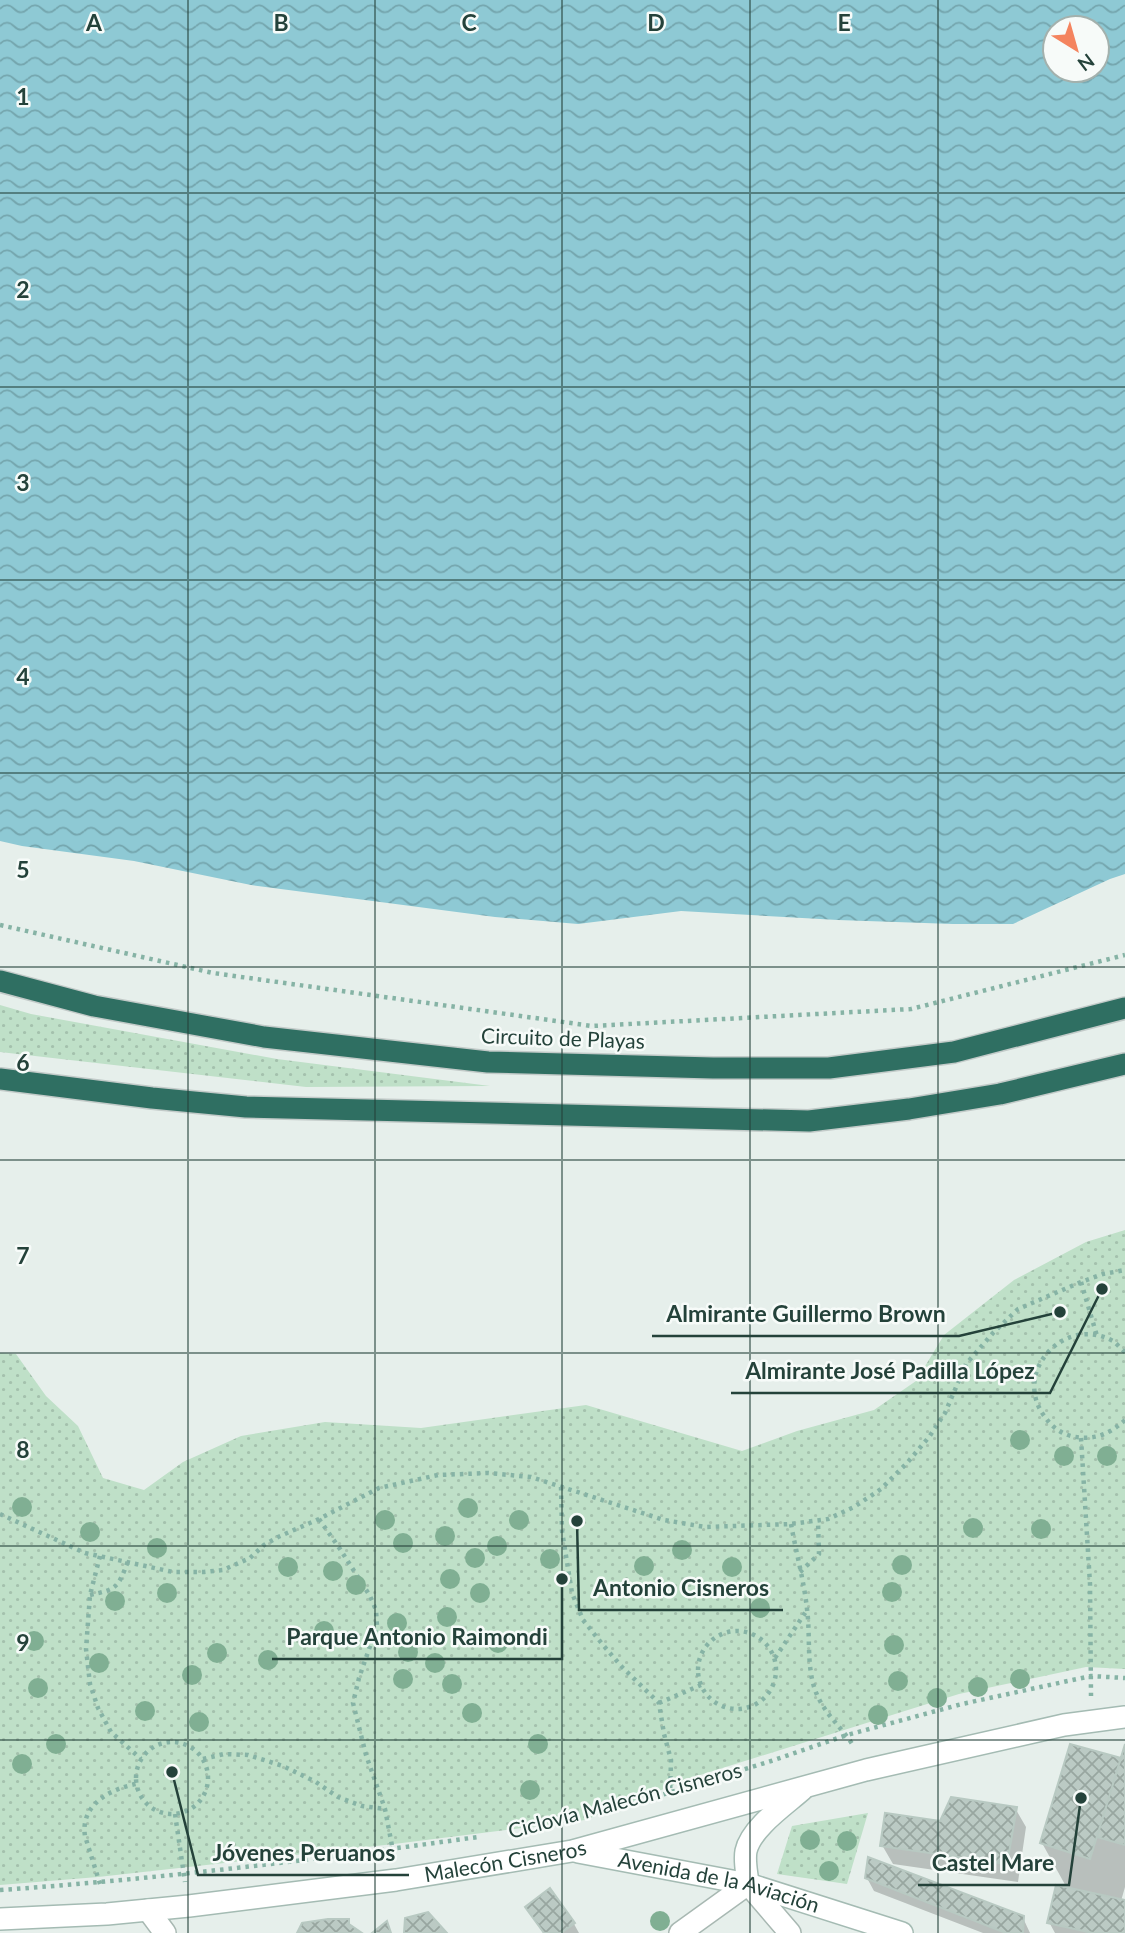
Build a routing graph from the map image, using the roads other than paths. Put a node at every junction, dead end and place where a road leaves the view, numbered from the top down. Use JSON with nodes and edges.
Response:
{"nodes":[{"id":1,"x":0,"y":981,"type":"edge"},
{"id":2,"x":1125,"y":1008,"type":"edge"},
{"id":3,"x":1125,"y":1064,"type":"edge"},
{"id":4,"x":0,"y":1079,"type":"edge"},
{"id":5,"x":1125,"y":1717,"type":"edge"},
{"id":6,"x":804,"y":1787,"type":"junction"},
{"id":7,"x":572,"y":1851,"type":"junction"},
{"id":8,"x":748,"y":1884,"type":"junction"},
{"id":9,"x":148,"y":1910,"type":"junction"},
{"id":10,"x":0,"y":1919,"type":"edge"},
{"id":11,"x":165,"y":1933,"type":"edge"},
{"id":12,"x":680,"y":1933,"type":"edge"},
{"id":13,"x":790,"y":1933,"type":"edge"},
{"id":14,"x":902,"y":1933,"type":"edge"}],
"edges":[{"from":1,"to":2,"type":"highway","name":"Circuito de Playas"},
{"from":3,"to":4,"type":"highway"},
{"from":5,"to":6,"type":"main road","name":"Malecón Cisneros"},
{"from":6,"to":7,"type":"main road","name":"Malecón Cisneros"},
{"from":6,"to":8,"type":"main road"},
{"from":7,"to":8,"type":"main road","name":"Avenida de la Aviación"},
{"from":7,"to":9,"type":"main road","name":"Malecón Cisneros"},
{"from":8,"to":12,"type":"main road"},
{"from":8,"to":13,"type":"main road"},
{"from":8,"to":14,"type":"main road","name":"Avenida de la Aviación"},
{"from":9,"to":10,"type":"main road","name":"Malecón Cisneros"},
{"from":9,"to":11,"type":"main road"}]}
